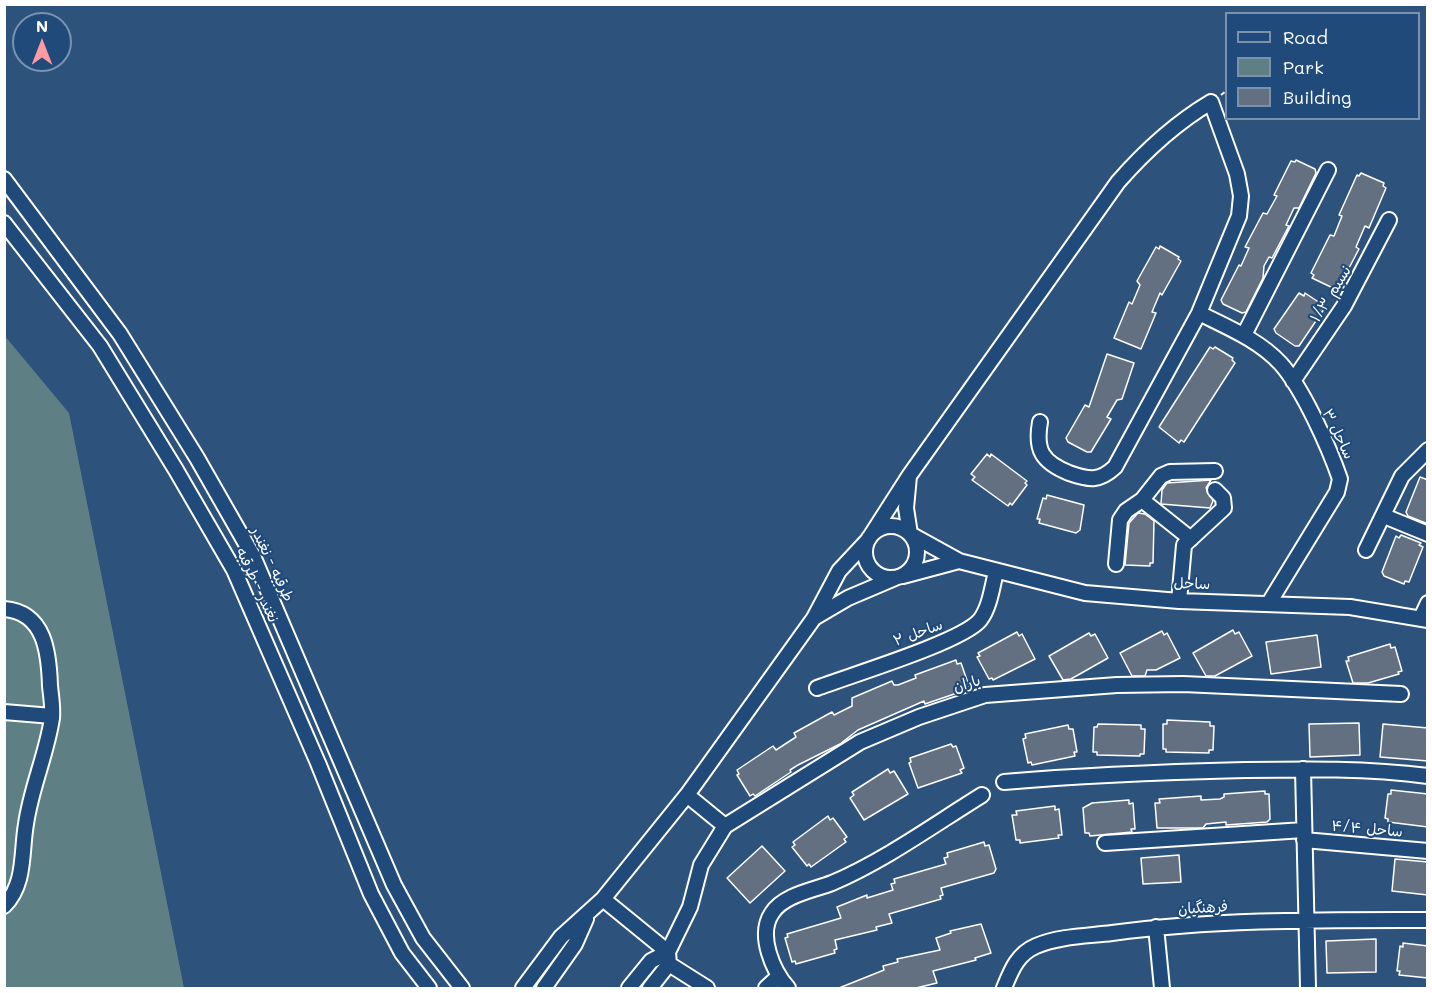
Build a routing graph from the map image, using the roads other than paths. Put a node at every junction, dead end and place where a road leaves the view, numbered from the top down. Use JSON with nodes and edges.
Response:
{"nodes":[{"id":1,"x":1328,"y":170,"type":"dead end"},
{"id":2,"x":4,"y":179,"type":"edge"},
{"id":3,"x":1389,"y":220,"type":"dead end"},
{"id":4,"x":4,"y":223,"type":"edge"},
{"id":5,"x":1199,"y":313,"type":"junction"},
{"id":6,"x":1244,"y":335,"type":"junction"},
{"id":7,"x":1293,"y":381,"type":"junction"},
{"id":8,"x":1040,"y":422,"type":"dead end"},
{"id":9,"x":1425,"y":456,"type":"edge"},
{"id":10,"x":1215,"y":471,"type":"dead end"},
{"id":11,"x":909,"y":476,"type":"junction"},
{"id":12,"x":1215,"y":490,"type":"dead end"},
{"id":13,"x":1142,"y":500,"type":"junction"},
{"id":14,"x":1384,"y":516,"type":"junction"},
{"id":15,"x":910,"y":534,"type":"junction"},
{"id":16,"x":1428,"y":534,"type":"edge"},
{"id":17,"x":1191,"y":539,"type":"junction"},
{"id":18,"x":868,"y":540,"type":"junction"},
{"id":19,"x":1366,"y":550,"type":"dead end"},
{"id":20,"x":959,"y":561,"type":"junction"},
{"id":21,"x":1116,"y":564,"type":"dead end"},
{"id":22,"x":996,"y":572,"type":"junction"},
{"id":23,"x":899,"y":577,"type":"junction"},
{"id":24,"x":1179,"y":601,"type":"junction"},
{"id":25,"x":1269,"y":603,"type":"junction"},
{"id":26,"x":1428,"y":603,"type":"edge"},
{"id":27,"x":4,"y":609,"type":"edge"},
{"id":28,"x":814,"y":618,"type":"junction"},
{"id":29,"x":1424,"y":619,"type":"edge"},
{"id":30,"x":816,"y":688,"type":"dead end"},
{"id":31,"x":1401,"y":694,"type":"dead end"},
{"id":32,"x":4,"y":712,"type":"edge"},
{"id":33,"x":52,"y":716,"type":"junction"},
{"id":34,"x":1303,"y":769,"type":"junction"},
{"id":35,"x":1428,"y":776,"type":"edge"},
{"id":36,"x":1004,"y":782,"type":"dead end"},
{"id":37,"x":687,"y":795,"type":"junction"},
{"id":38,"x":982,"y":795,"type":"dead end"},
{"id":39,"x":724,"y":826,"type":"junction"},
{"id":40,"x":1304,"y":835,"type":"junction"},
{"id":41,"x":1105,"y":843,"type":"dead end"},
{"id":42,"x":1428,"y":851,"type":"edge"},
{"id":43,"x":603,"y":899,"type":"junction"},
{"id":44,"x":4,"y":906,"type":"edge"},
{"id":45,"x":589,"y":912,"type":"junction"},
{"id":46,"x":1306,"y":920,"type":"junction"},
{"id":47,"x":1428,"y":920,"type":"edge"},
{"id":48,"x":1156,"y":927,"type":"junction"},
{"id":49,"x":668,"y":958,"type":"junction"},
{"id":50,"x":778,"y":977,"type":"junction"},
{"id":51,"x":429,"y":988,"type":"edge"},
{"id":52,"x":462,"y":988,"type":"edge"},
{"id":53,"x":523,"y":988,"type":"edge"},
{"id":54,"x":544,"y":988,"type":"edge"},
{"id":55,"x":629,"y":988,"type":"edge"},
{"id":56,"x":650,"y":988,"type":"edge"},
{"id":57,"x":707,"y":988,"type":"edge"},
{"id":58,"x":766,"y":988,"type":"edge"},
{"id":59,"x":788,"y":988,"type":"edge"},
{"id":60,"x":1004,"y":988,"type":"edge"},
{"id":61,"x":1162,"y":988,"type":"edge"},
{"id":62,"x":1308,"y":988,"type":"edge"}],
"edges":[{"from":1,"to":6,"type":"street"},
{"from":2,"to":52,"type":"street","name":"طرقبه - نغندر"},
{"from":3,"to":7,"type":"street","name":"نسیم ۱/۳"},
{"from":4,"to":51,"type":"street","name":"نغندر - طرقبه"},
{"from":5,"to":6,"type":"street","name":"ساحل ۳"},
{"from":5,"to":8,"type":"street"},
{"from":5,"to":11,"type":"street"},
{"from":6,"to":7,"type":"street","name":"ساحل ۳"},
{"from":7,"to":25,"type":"street","name":"ساحل ۳"},
{"from":9,"to":14,"type":"street"},
{"from":10,"to":13,"type":"street"},
{"from":11,"to":15,"type":"street"},
{"from":11,"to":18,"type":"street"},
{"from":12,"to":17,"type":"street"},
{"from":13,"to":17,"type":"street"},
{"from":13,"to":21,"type":"street"},
{"from":14,"to":16,"type":"street"},
{"from":14,"to":19,"type":"street"},
{"from":15,"to":18,"type":"street"},
{"from":15,"to":20,"type":"street","name":"ساحل"},
{"from":15,"to":23,"type":"street"},
{"from":17,"to":24,"type":"street"},
{"from":18,"to":23,"type":"street"},
{"from":18,"to":28,"type":"street"},
{"from":20,"to":22,"type":"street","name":"ساحل"},
{"from":20,"to":23,"type":"street"},
{"from":22,"to":24,"type":"street","name":"ساحل"},
{"from":22,"to":30,"type":"street","name":"ساحل ۲"},
{"from":23,"to":28,"type":"street"},
{"from":24,"to":25,"type":"street","name":"ساحل"},
{"from":25,"to":29,"type":"street","name":"ساحل"},
{"from":26,"to":29,"type":"street"},
{"from":27,"to":33,"type":"street"},
{"from":28,"to":37,"type":"street"},
{"from":31,"to":39,"type":"street","name":"باران"},
{"from":32,"to":33,"type":"street"},
{"from":33,"to":44,"type":"street"},
{"from":34,"to":35,"type":"street"},
{"from":34,"to":36,"type":"street"},
{"from":34,"to":40,"type":"street"},
{"from":37,"to":39,"type":"street"},
{"from":37,"to":43,"type":"street"},
{"from":38,"to":50,"type":"street"},
{"from":39,"to":49,"type":"street","name":"باران"},
{"from":40,"to":41,"type":"street","name":"ساحل ۴/۴"},
{"from":40,"to":42,"type":"street","name":"ساحل ۴/۴"},
{"from":40,"to":46,"type":"street"},
{"from":43,"to":45,"type":"street"},
{"from":43,"to":49,"type":"street"},
{"from":45,"to":53,"type":"street"},
{"from":45,"to":54,"type":"street"},
{"from":46,"to":47,"type":"street","name":"فرهنگیان"},
{"from":46,"to":48,"type":"street","name":"فرهنگیان"},
{"from":46,"to":62,"type":"street"},
{"from":48,"to":60,"type":"street","name":"فرهنگیان"},
{"from":48,"to":61,"type":"street"},
{"from":49,"to":55,"type":"street"},
{"from":49,"to":56,"type":"street","name":"باران"},
{"from":49,"to":57,"type":"street"},
{"from":50,"to":58,"type":"street"},
{"from":50,"to":59,"type":"street"}]}
